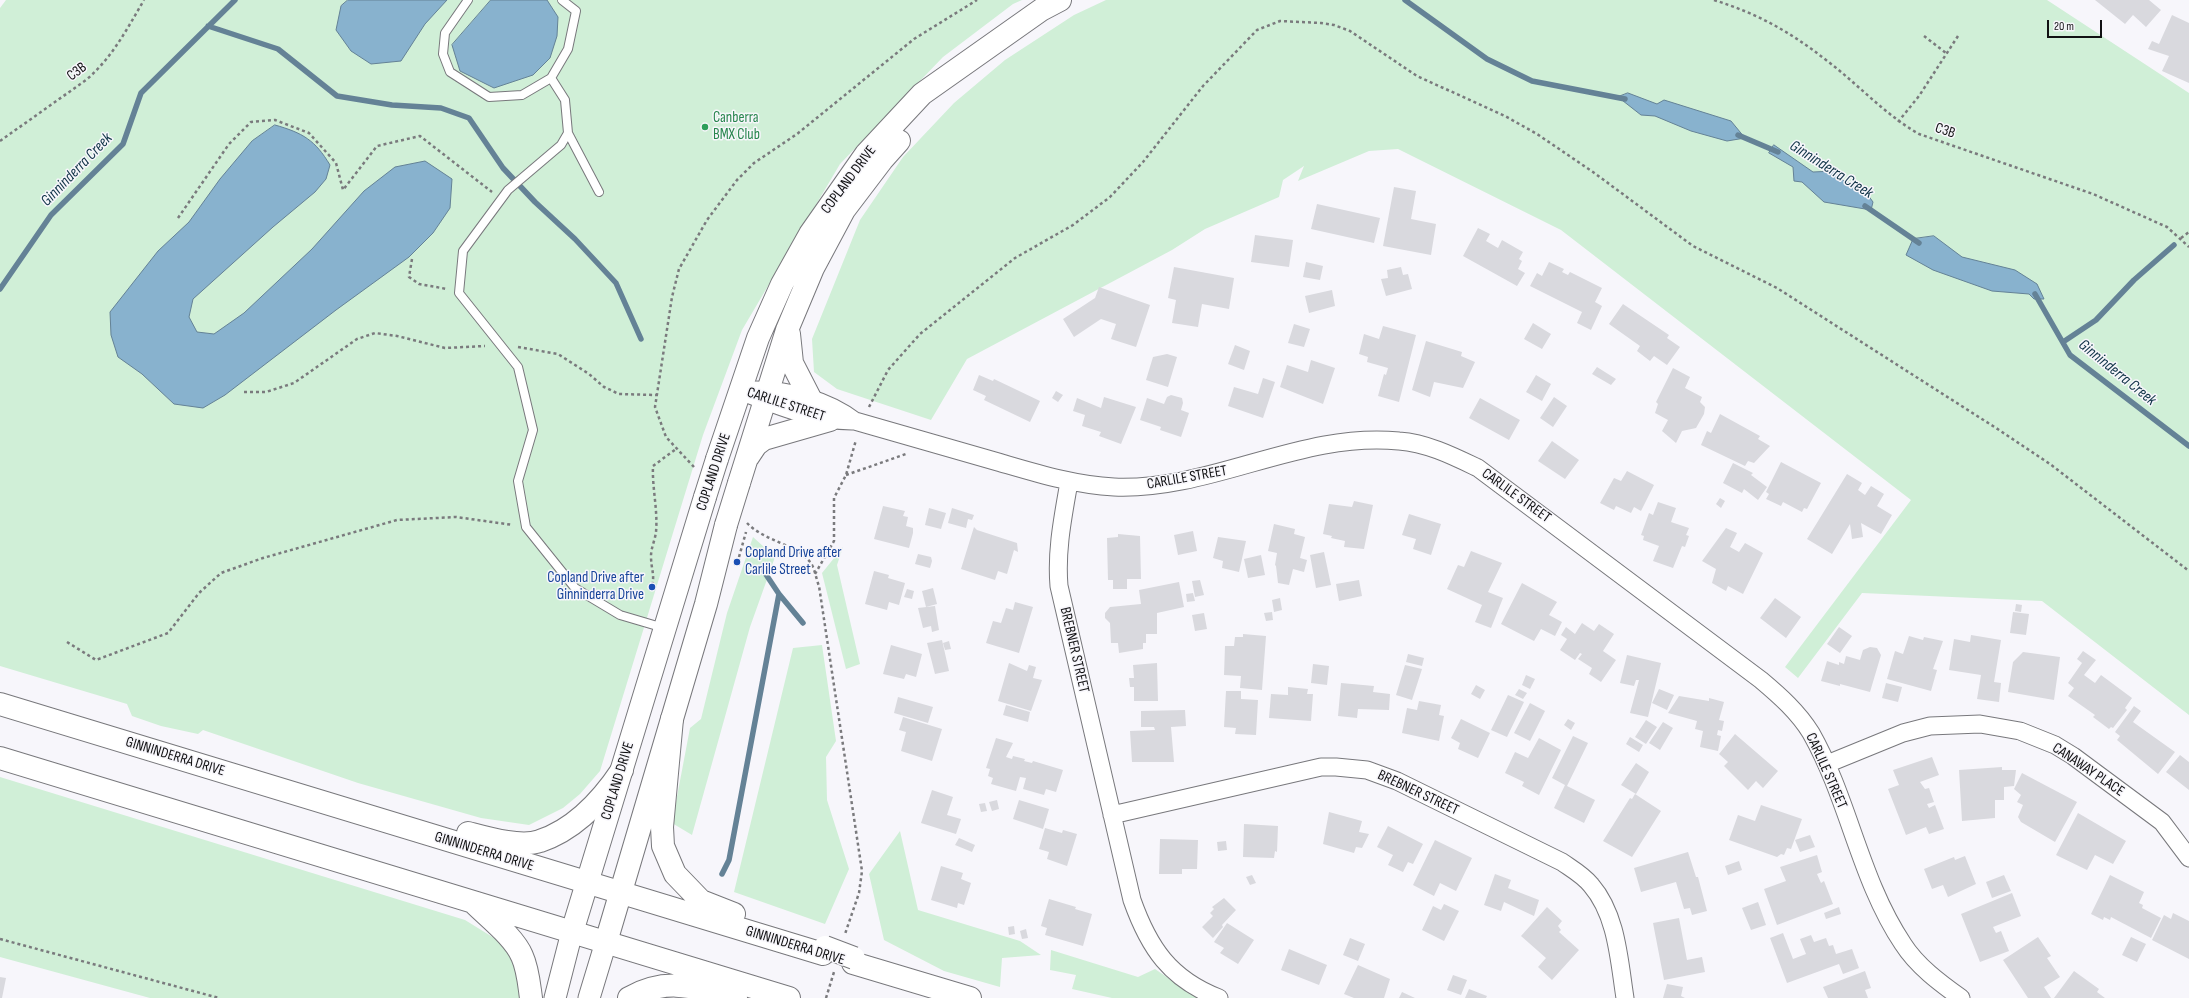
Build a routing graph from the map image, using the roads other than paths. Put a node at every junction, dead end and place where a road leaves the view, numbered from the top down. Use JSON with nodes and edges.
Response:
{"nodes":[{"id":1,"x":468,"y":0,"type":"edge"},
{"id":2,"x":562,"y":0,"type":"edge"},
{"id":3,"x":1060,"y":0,"type":"edge"},
{"id":4,"x":551,"y":78,"type":"junction"},
{"id":5,"x":927,"y":99,"type":"junction"},
{"id":6,"x":568,"y":133,"type":"junction"},
{"id":7,"x":599,"y":192,"type":"dead end"},
{"id":8,"x":788,"y":326,"type":"junction"},
{"id":9,"x":740,"y":390,"type":"junction"},
{"id":10,"x":767,"y":396,"type":"junction"},
{"id":11,"x":811,"y":400,"type":"junction"},
{"id":12,"x":830,"y":420,"type":"junction"},
{"id":13,"x":859,"y":430,"type":"junction"},
{"id":14,"x":747,"y":458,"type":"junction"},
{"id":15,"x":1069,"y":482,"type":"junction"},
{"id":16,"x":665,"y":629,"type":"junction"},
{"id":17,"x":0,"y":704,"type":"edge"},
{"id":18,"x":672,"y":719,"type":"junction"},
{"id":19,"x":0,"y":758,"type":"edge"},
{"id":20,"x":1827,"y":764,"type":"junction"},
{"id":21,"x":622,"y":770,"type":"junction"},
{"id":22,"x":1112,"y":815,"type":"junction"},
{"id":23,"x":380,"y":820,"type":"junction"},
{"id":24,"x":2189,"y":858,"type":"edge"},
{"id":25,"x":587,"y":883,"type":"junction"},
{"id":26,"x":620,"y":893,"type":"junction"},
{"id":27,"x":472,"y":901,"type":"junction"},
{"id":28,"x":572,"y":932,"type":"junction"},
{"id":29,"x":606,"y":942,"type":"junction"},
{"id":30,"x":839,"y":955,"type":"junction"},
{"id":31,"x":531,"y":998,"type":"edge"},
{"id":32,"x":555,"y":998,"type":"edge"},
{"id":33,"x":589,"y":998,"type":"edge"},
{"id":34,"x":629,"y":998,"type":"edge"},
{"id":35,"x":736,"y":998,"type":"edge"},
{"id":36,"x":789,"y":998,"type":"edge"},
{"id":37,"x":970,"y":998,"type":"edge"},
{"id":38,"x":1219,"y":998,"type":"edge"},
{"id":39,"x":1625,"y":998,"type":"edge"},
{"id":40,"x":1960,"y":998,"type":"edge"}],
"edges":[{"from":1,"to":4,"type":"lane"},
{"from":2,"to":4,"type":"lane"},
{"from":3,"to":5,"type":"main road","name":"COPLAND DRIVE"},
{"from":4,"to":6,"type":"lane"},
{"from":5,"to":8,"type":"main road","name":"COPLAND DRIVE"},
{"from":5,"to":9,"type":"main road","name":"COPLAND DRIVE"},
{"from":6,"to":7,"type":"lane"},
{"from":6,"to":16,"type":"lane"},
{"from":8,"to":10,"type":"main road","name":"COPLAND DRIVE"},
{"from":8,"to":11,"type":"main road"},
{"from":9,"to":10,"type":"street","name":"CARLILE STREET"},
{"from":9,"to":16,"type":"main road","name":"COPLAND DRIVE","bridge":true},
{"from":10,"to":11,"type":"street","name":"CARLILE STREET"},
{"from":10,"to":12,"type":"street","name":"CARLILE STREET"},
{"from":10,"to":14,"type":"main road","name":"COPLAND DRIVE"},
{"from":11,"to":13,"type":"street","name":"CARLILE STREET"},
{"from":12,"to":13,"type":"street","name":"CARLILE STREET"},
{"from":12,"to":14,"type":"main road"},
{"from":13,"to":15,"type":"street","name":"CARLILE STREET"},
{"from":14,"to":18,"type":"main road","name":"COPLAND DRIVE","bridge":true},
{"from":15,"to":20,"type":"street","name":"CARLILE STREET"},
{"from":15,"to":22,"type":"street","name":"BREBNER STREET"},
{"from":16,"to":21,"type":"main road","name":"COPLAND DRIVE"},
{"from":17,"to":23,"type":"main road","name":"GINNINDERRA DRIVE"},
{"from":18,"to":26,"type":"main road","name":"COPLAND DRIVE"},
{"from":18,"to":30,"type":"main road"},
{"from":19,"to":27,"type":"main road"},
{"from":20,"to":24,"type":"street","name":"CANAWAY PLACE"},
{"from":20,"to":40,"type":"street","name":"CARLILE STREET"},
{"from":21,"to":23,"type":"main road"},
{"from":21,"to":25,"type":"main road","name":"COPLAND DRIVE"},
{"from":22,"to":38,"type":"street","name":"BREBNER STREET"},
{"from":22,"to":39,"type":"street","name":"BREBNER STREET"},
{"from":23,"to":25,"type":"main road","name":"GINNINDERRA DRIVE"},
{"from":25,"to":26,"type":"main road","name":"GINNINDERRA DRIVE"},
{"from":25,"to":28,"type":"main road","name":"COPLAND DRIVE"},
{"from":26,"to":29,"type":"main road","name":"COPLAND DRIVE"},
{"from":26,"to":30,"type":"main road","name":"GINNINDERRA DRIVE"},
{"from":27,"to":28,"type":"main road"},
{"from":27,"to":31,"type":"main road"},
{"from":28,"to":29,"type":"main road"},
{"from":28,"to":32,"type":"street"},
{"from":29,"to":33,"type":"street"},
{"from":29,"to":36,"type":"main road"},
{"from":30,"to":37,"type":"main road","name":"GINNINDERRA DRIVE"},
{"from":34,"to":35,"type":"main road"}]}
